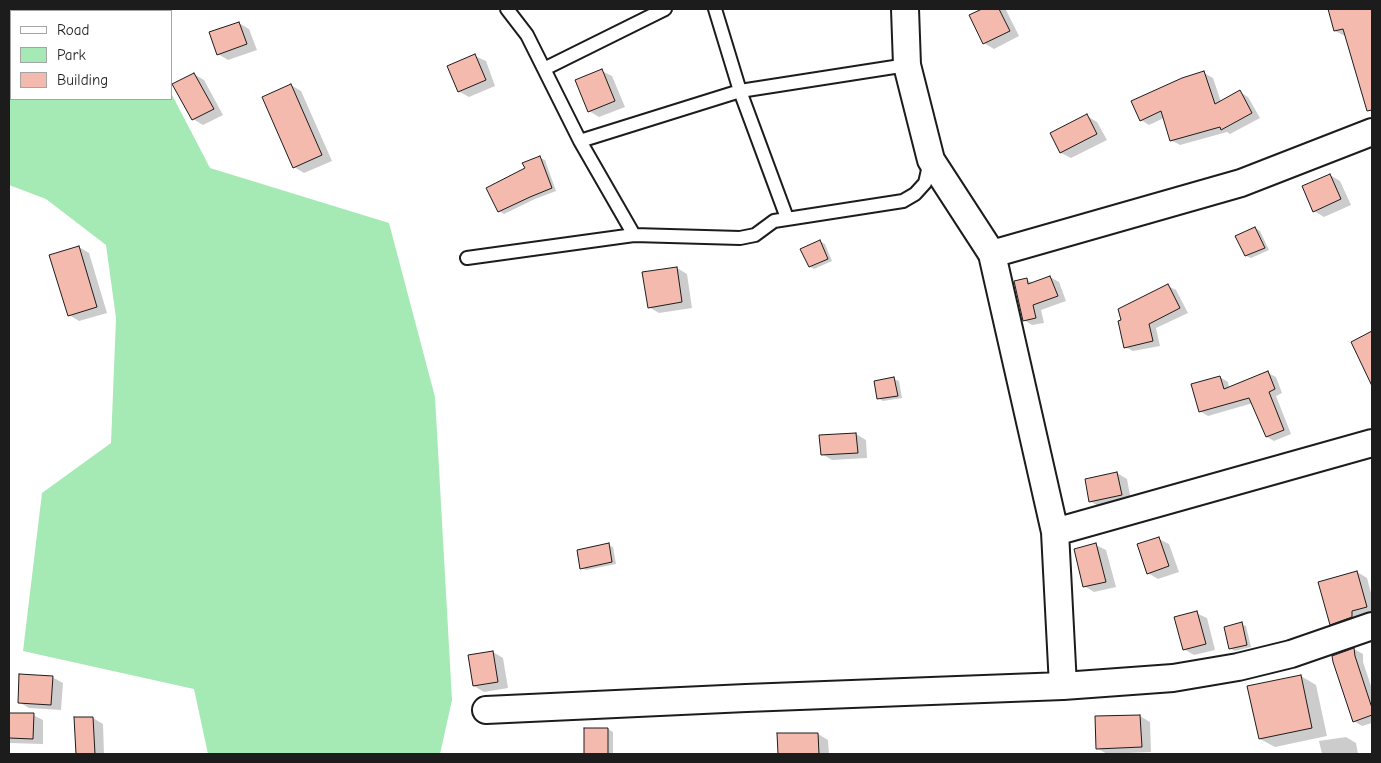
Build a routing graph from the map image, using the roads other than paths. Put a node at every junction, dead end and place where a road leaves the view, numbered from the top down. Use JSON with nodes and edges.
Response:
{"nodes":[{"id":1,"x":507,"y":9,"type":"edge"},
{"id":2,"x":665,"y":9,"type":"edge"},
{"id":3,"x":715,"y":9,"type":"edge"},
{"id":4,"x":905,"y":9,"type":"edge"},
{"id":5,"x":907,"y":65,"type":"junction"},
{"id":6,"x":544,"y":69,"type":"junction"},
{"id":7,"x":740,"y":91,"type":"junction"},
{"id":8,"x":1372,"y":132,"type":"edge"},
{"id":9,"x":580,"y":141,"type":"junction"},
{"id":10,"x":931,"y":160,"type":"junction"},
{"id":11,"x":787,"y":218,"type":"junction"},
{"id":12,"x":634,"y":235,"type":"junction"},
{"id":13,"x":992,"y":254,"type":"junction"},
{"id":14,"x":467,"y":258,"type":"dead end"},
{"id":15,"x":1372,"y":443,"type":"edge"},
{"id":16,"x":1055,"y":532,"type":"junction"},
{"id":17,"x":1372,"y":626,"type":"edge"},
{"id":18,"x":1063,"y":686,"type":"junction"},
{"id":19,"x":486,"y":710,"type":"dead end"}],
"edges":[{"from":1,"to":6,"type":"lane"},
{"from":2,"to":6,"type":"lane"},
{"from":3,"to":7,"type":"lane"},
{"from":4,"to":5,"type":"street"},
{"from":5,"to":7,"type":"lane"},
{"from":5,"to":10,"type":"street"},
{"from":6,"to":9,"type":"lane"},
{"from":7,"to":9,"type":"lane"},
{"from":7,"to":11,"type":"lane"},
{"from":8,"to":13,"type":"street"},
{"from":9,"to":12,"type":"lane"},
{"from":10,"to":11,"type":"lane"},
{"from":10,"to":13,"type":"street"},
{"from":11,"to":12,"type":"lane"},
{"from":12,"to":14,"type":"lane"},
{"from":13,"to":16,"type":"street"},
{"from":15,"to":16,"type":"street"},
{"from":16,"to":18,"type":"street"},
{"from":17,"to":18,"type":"street"},
{"from":18,"to":19,"type":"street"}]}
